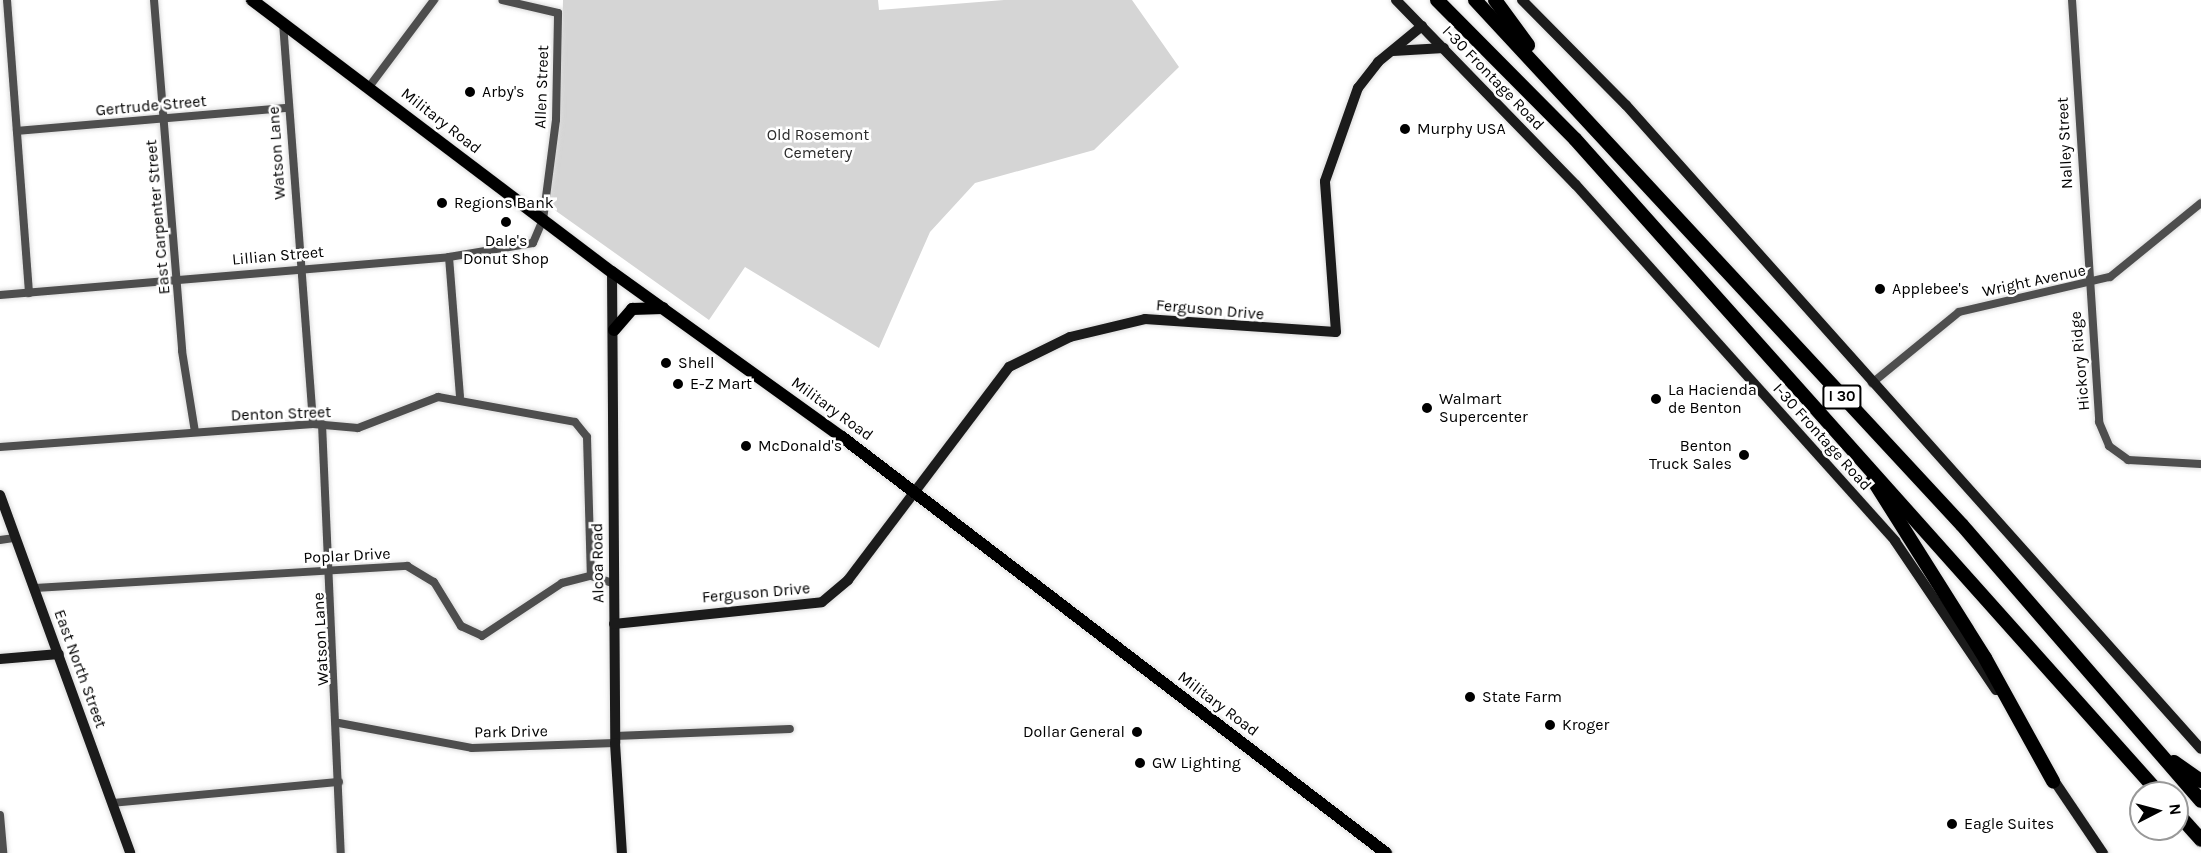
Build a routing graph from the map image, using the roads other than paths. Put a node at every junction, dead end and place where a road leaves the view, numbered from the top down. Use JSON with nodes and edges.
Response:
{"nodes":[{"id":1,"x":7,"y":0,"type":"edge"},
{"id":2,"x":154,"y":0,"type":"edge"},
{"id":3,"x":252,"y":0,"type":"edge"},
{"id":4,"x":434,"y":0,"type":"edge"},
{"id":5,"x":502,"y":0,"type":"edge"},
{"id":6,"x":1396,"y":0,"type":"edge"},
{"id":7,"x":1437,"y":0,"type":"edge"},
{"id":8,"x":1475,"y":0,"type":"edge"},
{"id":9,"x":1495,"y":0,"type":"edge"},
{"id":10,"x":1522,"y":0,"type":"edge"},
{"id":11,"x":2072,"y":0,"type":"edge"},
{"id":12,"x":283,"y":23,"type":"junction"},
{"id":13,"x":1422,"y":26,"type":"junction"},
{"id":14,"x":1444,"y":48,"type":"junction"},
{"id":15,"x":1390,"y":52,"type":"junction"},
{"id":16,"x":1541,"y":67,"type":"junction"},
{"id":17,"x":369,"y":87,"type":"junction"},
{"id":18,"x":287,"y":108,"type":"junction"},
{"id":19,"x":164,"y":119,"type":"junction"},
{"id":20,"x":17,"y":131,"type":"junction"},
{"id":21,"x":2201,"y":203,"type":"edge"},
{"id":22,"x":543,"y":220,"type":"junction"},
{"id":23,"x":449,"y":257,"type":"junction"},
{"id":24,"x":297,"y":267,"type":"junction"},
{"id":25,"x":612,"y":273,"type":"junction"},
{"id":26,"x":177,"y":280,"type":"junction"},
{"id":27,"x":2088,"y":284,"type":"junction"},
{"id":28,"x":29,"y":293,"type":"junction"},
{"id":29,"x":0,"y":295,"type":"edge"},
{"id":30,"x":663,"y":308,"type":"junction"},
{"id":31,"x":614,"y":330,"type":"junction"},
{"id":32,"x":1872,"y":383,"type":"junction"},
{"id":33,"x":460,"y":397,"type":"junction"},
{"id":34,"x":317,"y":424,"type":"junction"},
{"id":35,"x":195,"y":432,"type":"junction"},
{"id":36,"x":1851,"y":446,"type":"junction"},
{"id":37,"x":0,"y":447,"type":"edge"},
{"id":38,"x":2201,"y":464,"type":"edge"},
{"id":39,"x":914,"y":491,"type":"junction"},
{"id":40,"x":0,"y":495,"type":"edge"},
{"id":41,"x":15,"y":538,"type":"junction"},
{"id":42,"x":0,"y":540,"type":"edge"},
{"id":43,"x":331,"y":570,"type":"junction"},
{"id":44,"x":591,"y":576,"type":"junction"},
{"id":45,"x":613,"y":583,"type":"junction"},
{"id":46,"x":34,"y":588,"type":"junction"},
{"id":47,"x":614,"y":624,"type":"junction"},
{"id":48,"x":59,"y":654,"type":"junction"},
{"id":49,"x":0,"y":659,"type":"edge"},
{"id":50,"x":339,"y":723,"type":"junction"},
{"id":51,"x":790,"y":729,"type":"dead end"},
{"id":52,"x":615,"y":739,"type":"junction"},
{"id":53,"x":2201,"y":749,"type":"edge"},
{"id":54,"x":2160,"y":752,"type":"junction"},
{"id":55,"x":2053,"y":781,"type":"junction"},
{"id":56,"x":2148,"y":781,"type":"edge"},
{"id":57,"x":339,"y":782,"type":"junction"},
{"id":58,"x":2201,"y":782,"type":"edge"},
{"id":59,"x":2201,"y":801,"type":"edge"},
{"id":60,"x":112,"y":803,"type":"junction"},
{"id":61,"x":0,"y":815,"type":"edge"},
{"id":62,"x":2189,"y":826,"type":"edge"},
{"id":63,"x":2201,"y":840,"type":"edge"},
{"id":64,"x":3,"y":853,"type":"edge"},
{"id":65,"x":129,"y":853,"type":"edge"},
{"id":66,"x":341,"y":853,"type":"edge"},
{"id":67,"x":622,"y":853,"type":"edge"},
{"id":68,"x":1386,"y":853,"type":"edge"},
{"id":69,"x":2103,"y":853,"type":"edge"}],
"edges":[{"from":1,"to":20,"type":"street"},
{"from":2,"to":19,"type":"street","name":"East Carpenter Street"},
{"from":3,"to":12,"type":"main road","name":"Military Road"},
{"from":4,"to":17,"type":"street"},
{"from":5,"to":22,"type":"street","name":"Allen Street"},
{"from":6,"to":13,"type":"main road","name":"I-30 Frontage Road"},
{"from":7,"to":36,"type":"highway","number":"I 30"},
{"from":8,"to":16,"type":"highway","number":"I 30"},
{"from":9,"to":16,"type":"highway"},
{"from":10,"to":32,"type":"main road"},
{"from":11,"to":27,"type":"street","name":"Nalley Street"},
{"from":12,"to":17,"type":"main road","name":"Military Road"},
{"from":12,"to":18,"type":"street","name":"Watson Lane"},
{"from":13,"to":14,"type":"main road","name":"I-30 Frontage Road"},
{"from":13,"to":15,"type":"main road","name":"Ferguson Drive"},
{"from":14,"to":15,"type":"main road"},
{"from":14,"to":55,"type":"main road","name":"I-30 Frontage Road"},
{"from":15,"to":39,"type":"main road","name":"Ferguson Drive"},
{"from":16,"to":54,"type":"highway","number":"I 30"},
{"from":17,"to":22,"type":"main road","name":"Military Road"},
{"from":18,"to":19,"type":"street","name":"Gertrude Street"},
{"from":18,"to":24,"type":"street","name":"Watson Lane"},
{"from":19,"to":20,"type":"street","name":"Gertrude Street"},
{"from":19,"to":26,"type":"street","name":"East Carpenter Street"},
{"from":20,"to":28,"type":"street"},
{"from":21,"to":27,"type":"street","name":"Wright Avenue"},
{"from":22,"to":23,"type":"street","name":"Lillian Street"},
{"from":22,"to":25,"type":"main road","name":"Military Road"},
{"from":23,"to":24,"type":"street","name":"Lillian Street"},
{"from":23,"to":33,"type":"street"},
{"from":24,"to":26,"type":"street","name":"Lillian Street"},
{"from":24,"to":34,"type":"street","name":"Watson Lane"},
{"from":25,"to":30,"type":"main road","name":"Military Road"},
{"from":25,"to":31,"type":"main road","name":"Alcoa Road"},
{"from":26,"to":28,"type":"street","name":"Lillian Street"},
{"from":26,"to":35,"type":"street","name":"East Carpenter Street"},
{"from":27,"to":32,"type":"street","name":"Wright Avenue"},
{"from":27,"to":38,"type":"street","name":"Hickory Ridge"},
{"from":28,"to":29,"type":"street","name":"Lillian Street"},
{"from":30,"to":31,"type":"main road"},
{"from":30,"to":39,"type":"main road","name":"Military Road"},
{"from":31,"to":45,"type":"main road","name":"Alcoa Road"},
{"from":32,"to":53,"type":"main road"},
{"from":33,"to":34,"type":"street","name":"Denton Street"},
{"from":33,"to":44,"type":"street","name":"Denton Street"},
{"from":34,"to":35,"type":"street","name":"Denton Street"},
{"from":34,"to":43,"type":"street","name":"Watson Lane"},
{"from":35,"to":37,"type":"street","name":"Denton Street"},
{"from":36,"to":55,"type":"highway"},
{"from":36,"to":56,"type":"highway","number":"I 30"},
{"from":39,"to":47,"type":"main road","name":"Ferguson Drive"},
{"from":39,"to":68,"type":"main road","name":"Military Road"},
{"from":40,"to":41,"type":"main road","name":"East North Street"},
{"from":41,"to":42,"type":"street"},
{"from":41,"to":46,"type":"main road","name":"East North Street"},
{"from":43,"to":44,"type":"street","name":"Poplar Drive"},
{"from":43,"to":46,"type":"street","name":"Poplar Drive"},
{"from":43,"to":50,"type":"street","name":"Watson Lane"},
{"from":44,"to":45,"type":"street"},
{"from":45,"to":47,"type":"main road","name":"Alcoa Road"},
{"from":46,"to":48,"type":"main road","name":"East North Street"},
{"from":47,"to":52,"type":"main road","name":"Alcoa Road"},
{"from":48,"to":49,"type":"main road"},
{"from":48,"to":60,"type":"main road","name":"East North Street"},
{"from":50,"to":52,"type":"street","name":"Park Drive"},
{"from":50,"to":57,"type":"street","name":"Watson Lane"},
{"from":51,"to":52,"type":"street","name":"Park Drive"},
{"from":52,"to":67,"type":"main road","name":"Alcoa Road"},
{"from":54,"to":58,"type":"highway"},
{"from":54,"to":59,"type":"highway","number":"I 30"},
{"from":55,"to":69,"type":"main road","name":"I-30 Frontage Road"},
{"from":57,"to":60,"type":"street"},
{"from":57,"to":66,"type":"street","name":"Watson Lane"},
{"from":60,"to":65,"type":"main road","name":"East North Street"},
{"from":61,"to":64,"type":"street"},
{"from":62,"to":63,"type":"highway"}]}
